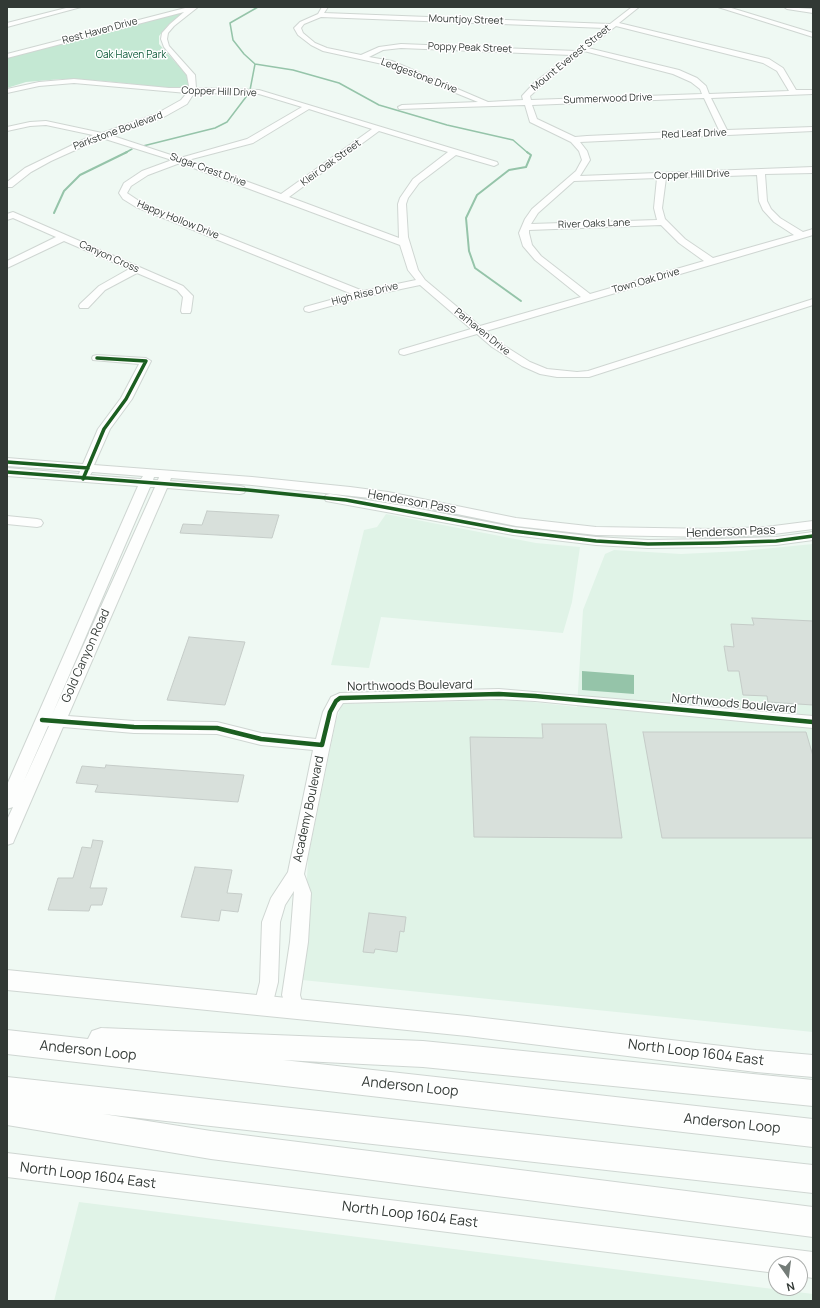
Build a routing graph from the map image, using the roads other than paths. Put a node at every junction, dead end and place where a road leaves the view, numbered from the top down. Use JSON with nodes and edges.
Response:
{"nodes":[{"id":1,"x":78,"y":7,"type":"edge"},
{"id":2,"x":326,"y":7,"type":"edge"},
{"id":3,"x":636,"y":7,"type":"edge"},
{"id":4,"x":722,"y":7,"type":"edge"},
{"id":5,"x":788,"y":7,"type":"edge"},
{"id":6,"x":194,"y":8,"type":"edge"},
{"id":7,"x":813,"y":11,"type":"edge"},
{"id":8,"x":320,"y":15,"type":"junction"},
{"id":9,"x":7,"y":25,"type":"edge"},
{"id":10,"x":613,"y":25,"type":"junction"},
{"id":11,"x":813,"y":35,"type":"edge"},
{"id":12,"x":580,"y":51,"type":"junction"},
{"id":13,"x":7,"y":56,"type":"edge"},
{"id":14,"x":363,"y":57,"type":"junction"},
{"id":15,"x":7,"y":91,"type":"edge"},
{"id":16,"x":191,"y":91,"type":"junction"},
{"id":17,"x":813,"y":92,"type":"edge"},
{"id":18,"x":794,"y":93,"type":"junction"},
{"id":19,"x":708,"y":96,"type":"junction"},
{"id":20,"x":528,"y":102,"type":"junction"},
{"id":21,"x":490,"y":104,"type":"junction"},
{"id":22,"x":308,"y":106,"type":"junction"},
{"id":23,"x":402,"y":107,"type":"dead end"},
{"id":24,"x":378,"y":128,"type":"junction"},
{"id":25,"x":7,"y":129,"type":"edge"},
{"id":26,"x":813,"y":129,"type":"edge"},
{"id":27,"x":724,"y":133,"type":"junction"},
{"id":28,"x":102,"y":136,"type":"junction"},
{"id":29,"x":574,"y":140,"type":"junction"},
{"id":30,"x":454,"y":152,"type":"junction"},
{"id":31,"x":181,"y":160,"type":"junction"},
{"id":32,"x":494,"y":164,"type":"dead end"},
{"id":33,"x":813,"y":170,"type":"edge"},
{"id":34,"x":761,"y":172,"type":"junction"},
{"id":35,"x":662,"y":176,"type":"junction"},
{"id":36,"x":572,"y":179,"type":"junction"},
{"id":37,"x":9,"y":185,"type":"dead end"},
{"id":38,"x":283,"y":198,"type":"junction"},
{"id":39,"x":10,"y":216,"type":"edge"},
{"id":40,"x":663,"y":222,"type":"junction"},
{"id":41,"x":525,"y":227,"type":"junction"},
{"id":42,"x":813,"y":232,"type":"edge"},
{"id":43,"x":801,"y":235,"type":"junction"},
{"id":44,"x":64,"y":237,"type":"junction"},
{"id":45,"x":404,"y":243,"type":"junction"},
{"id":46,"x":712,"y":262,"type":"junction"},
{"id":47,"x":7,"y":265,"type":"edge"},
{"id":48,"x":137,"y":269,"type":"junction"},
{"id":49,"x":422,"y":282,"type":"junction"},
{"id":50,"x":362,"y":294,"type":"junction"},
{"id":51,"x":589,"y":298,"type":"junction"},
{"id":52,"x":813,"y":302,"type":"edge"},
{"id":53,"x":84,"y":306,"type":"dead end"},
{"id":54,"x":309,"y":309,"type":"dead end"},
{"id":55,"x":186,"y":311,"type":"dead end"},
{"id":56,"x":479,"y":331,"type":"junction"},
{"id":57,"x":404,"y":352,"type":"dead end"},
{"id":58,"x":97,"y":358,"type":"dead end"},
{"id":59,"x":7,"y":462,"type":"edge"},
{"id":60,"x":7,"y":472,"type":"edge"},
{"id":61,"x":86,"y":473,"type":"junction"},
{"id":62,"x":148,"y":478,"type":"junction"},
{"id":63,"x":164,"y":479,"type":"junction"},
{"id":64,"x":7,"y":520,"type":"edge"},
{"id":65,"x":37,"y":523,"type":"dead end"},
{"id":66,"x":813,"y":525,"type":"edge"},
{"id":67,"x":766,"y":531,"type":"junction"},
{"id":68,"x":813,"y":536,"type":"edge"},
{"id":69,"x":776,"y":541,"type":"junction"},
{"id":70,"x":50,"y":720,"type":"junction"},
{"id":71,"x":813,"y":722,"type":"edge"},
{"id":72,"x":322,"y":745,"type":"junction"},
{"id":73,"x":7,"y":803,"type":"edge"},
{"id":74,"x":7,"y":838,"type":"edge"},
{"id":75,"x":296,"y":874,"type":"junction"},
{"id":76,"x":11,"y":982,"type":"edge"},
{"id":77,"x":263,"y":1006,"type":"junction"},
{"id":78,"x":295,"y":1009,"type":"junction"},
{"id":79,"x":7,"y":1036,"type":"edge"},
{"id":80,"x":7,"y":1042,"type":"edge"},
{"id":81,"x":813,"y":1066,"type":"edge"},
{"id":82,"x":7,"y":1090,"type":"edge"},
{"id":83,"x":813,"y":1092,"type":"edge"},
{"id":84,"x":7,"y":1112,"type":"edge"},
{"id":85,"x":813,"y":1133,"type":"edge"},
{"id":86,"x":7,"y":1165,"type":"edge"},
{"id":87,"x":813,"y":1179,"type":"edge"},
{"id":88,"x":813,"y":1222,"type":"edge"},
{"id":89,"x":813,"y":1265,"type":"edge"}],
"edges":[{"from":1,"to":9,"type":"street"},
{"from":2,"to":8,"type":"street","name":"Ledgestone Drive"},
{"from":3,"to":10,"type":"street","name":"Mount Everest Street"},
{"from":4,"to":11,"type":"street"},
{"from":5,"to":7,"type":"street"},
{"from":6,"to":13,"type":"street","name":"Rest Haven Drive"},
{"from":6,"to":16,"type":"street"},
{"from":8,"to":10,"type":"street","name":"Mountjoy Street"},
{"from":8,"to":14,"type":"street","name":"Ledgestone Drive"},
{"from":10,"to":12,"type":"street","name":"Mount Everest Street"},
{"from":10,"to":18,"type":"street","name":"Mountjoy Street"},
{"from":12,"to":14,"type":"street","name":"Poppy Peak Street"},
{"from":12,"to":19,"type":"street","name":"Poppy Peak Street"},
{"from":12,"to":20,"type":"street","name":"Mount Everest Street"},
{"from":14,"to":21,"type":"street","name":"Ledgestone Drive"},
{"from":15,"to":16,"type":"street","name":"Copper Hill Drive"},
{"from":16,"to":22,"type":"street","name":"Copper Hill Drive"},
{"from":16,"to":28,"type":"street","name":"Parkstone Boulevard"},
{"from":17,"to":18,"type":"street","name":"Summerwood Drive"},
{"from":18,"to":19,"type":"street","name":"Summerwood Drive"},
{"from":19,"to":20,"type":"street","name":"Summerwood Drive"},
{"from":19,"to":27,"type":"street","name":"Poppy Peak Street"},
{"from":20,"to":21,"type":"street","name":"Summerwood Drive"},
{"from":20,"to":29,"type":"street","name":"Mount Everest Street"},
{"from":21,"to":23,"type":"street","name":"Summerwood Drive"},
{"from":22,"to":24,"type":"street","name":"Copper Hill Drive"},
{"from":22,"to":31,"type":"street","name":"Happy Hollow Drive"},
{"from":24,"to":30,"type":"street","name":"Copper Hill Drive"},
{"from":24,"to":38,"type":"street","name":"Kleir Oak Street"},
{"from":25,"to":28,"type":"street","name":"Sugar Crest Drive"},
{"from":26,"to":27,"type":"street","name":"Red Leaf Drive"},
{"from":27,"to":29,"type":"street","name":"Red Leaf Drive"},
{"from":28,"to":31,"type":"street","name":"Sugar Crest Drive"},
{"from":28,"to":37,"type":"street","name":"Parkstone Boulevard"},
{"from":29,"to":36,"type":"street"},
{"from":30,"to":32,"type":"street","name":"Copper Hill Drive"},
{"from":30,"to":45,"type":"street","name":"Parhaven Drive"},
{"from":31,"to":38,"type":"street","name":"Sugar Crest Drive"},
{"from":31,"to":50,"type":"street","name":"Happy Hollow Drive"},
{"from":33,"to":34,"type":"street","name":"Copper Hill Drive"},
{"from":34,"to":35,"type":"street","name":"Copper Hill Drive"},
{"from":34,"to":43,"type":"street"},
{"from":35,"to":36,"type":"street","name":"Copper Hill Drive"},
{"from":35,"to":40,"type":"street"},
{"from":36,"to":41,"type":"street"},
{"from":38,"to":45,"type":"street","name":"Sugar Crest Drive"},
{"from":39,"to":44,"type":"street","name":"Canyon Cross"},
{"from":40,"to":41,"type":"street","name":"River Oaks Lane"},
{"from":40,"to":46,"type":"street"},
{"from":41,"to":51,"type":"street"},
{"from":42,"to":43,"type":"street","name":"Town Oak Drive"},
{"from":43,"to":46,"type":"street","name":"Town Oak Drive"},
{"from":44,"to":47,"type":"street"},
{"from":44,"to":48,"type":"street","name":"Canyon Cross"},
{"from":45,"to":49,"type":"street","name":"Parhaven Drive"},
{"from":46,"to":51,"type":"street","name":"Town Oak Drive"},
{"from":48,"to":53,"type":"street"},
{"from":48,"to":55,"type":"street","name":"Canyon Cross"},
{"from":49,"to":50,"type":"street","name":"High Rise Drive"},
{"from":49,"to":56,"type":"street","name":"Parhaven Drive"},
{"from":50,"to":54,"type":"street","name":"High Rise Drive"},
{"from":51,"to":56,"type":"street","name":"Town Oak Drive"},
{"from":52,"to":56,"type":"street","name":"Parhaven Drive"},
{"from":56,"to":57,"type":"street","name":"Town Oak Drive"},
{"from":58,"to":61,"type":"street"},
{"from":59,"to":61,"type":"street","name":"Henderson Pass"},
{"from":60,"to":61,"type":"street","name":"Henderson Pass"},
{"from":61,"to":62,"type":"street","name":"Henderson Pass"},
{"from":62,"to":63,"type":"street","name":"Henderson Pass"},
{"from":62,"to":70,"type":"street","name":"Gold Canyon Road"},
{"from":63,"to":67,"type":"street","name":"Henderson Pass"},
{"from":63,"to":69,"type":"street","name":"Henderson Pass"},
{"from":63,"to":70,"type":"street","name":"Gold Canyon Road"},
{"from":64,"to":65,"type":"street"},
{"from":66,"to":67,"type":"street","name":"Henderson Pass"},
{"from":67,"to":69,"type":"street"},
{"from":68,"to":69,"type":"street","name":"Henderson Pass"},
{"from":70,"to":72,"type":"street"},
{"from":70,"to":73,"type":"street","name":"Gold Canyon Road"},
{"from":70,"to":74,"type":"street","name":"Gold Canyon Road"},
{"from":71,"to":72,"type":"street","name":"Northwoods Boulevard"},
{"from":72,"to":75,"type":"street","name":"Academy Boulevard"},
{"from":75,"to":77,"type":"street","name":"Academy Boulevard"},
{"from":75,"to":78,"type":"street","name":"Academy Boulevard"},
{"from":76,"to":77,"type":"main road","name":"North Loop 1604 East"},
{"from":77,"to":78,"type":"main road","name":"North Loop 1604 East"},
{"from":78,"to":81,"type":"main road","name":"North Loop 1604 East"},
{"from":79,"to":83,"type":"highway"},
{"from":80,"to":85,"type":"highway","name":"Anderson Loop"},
{"from":82,"to":87,"type":"highway"},
{"from":84,"to":88,"type":"highway"},
{"from":86,"to":89,"type":"main road","name":"North Loop 1604 East"}]}
